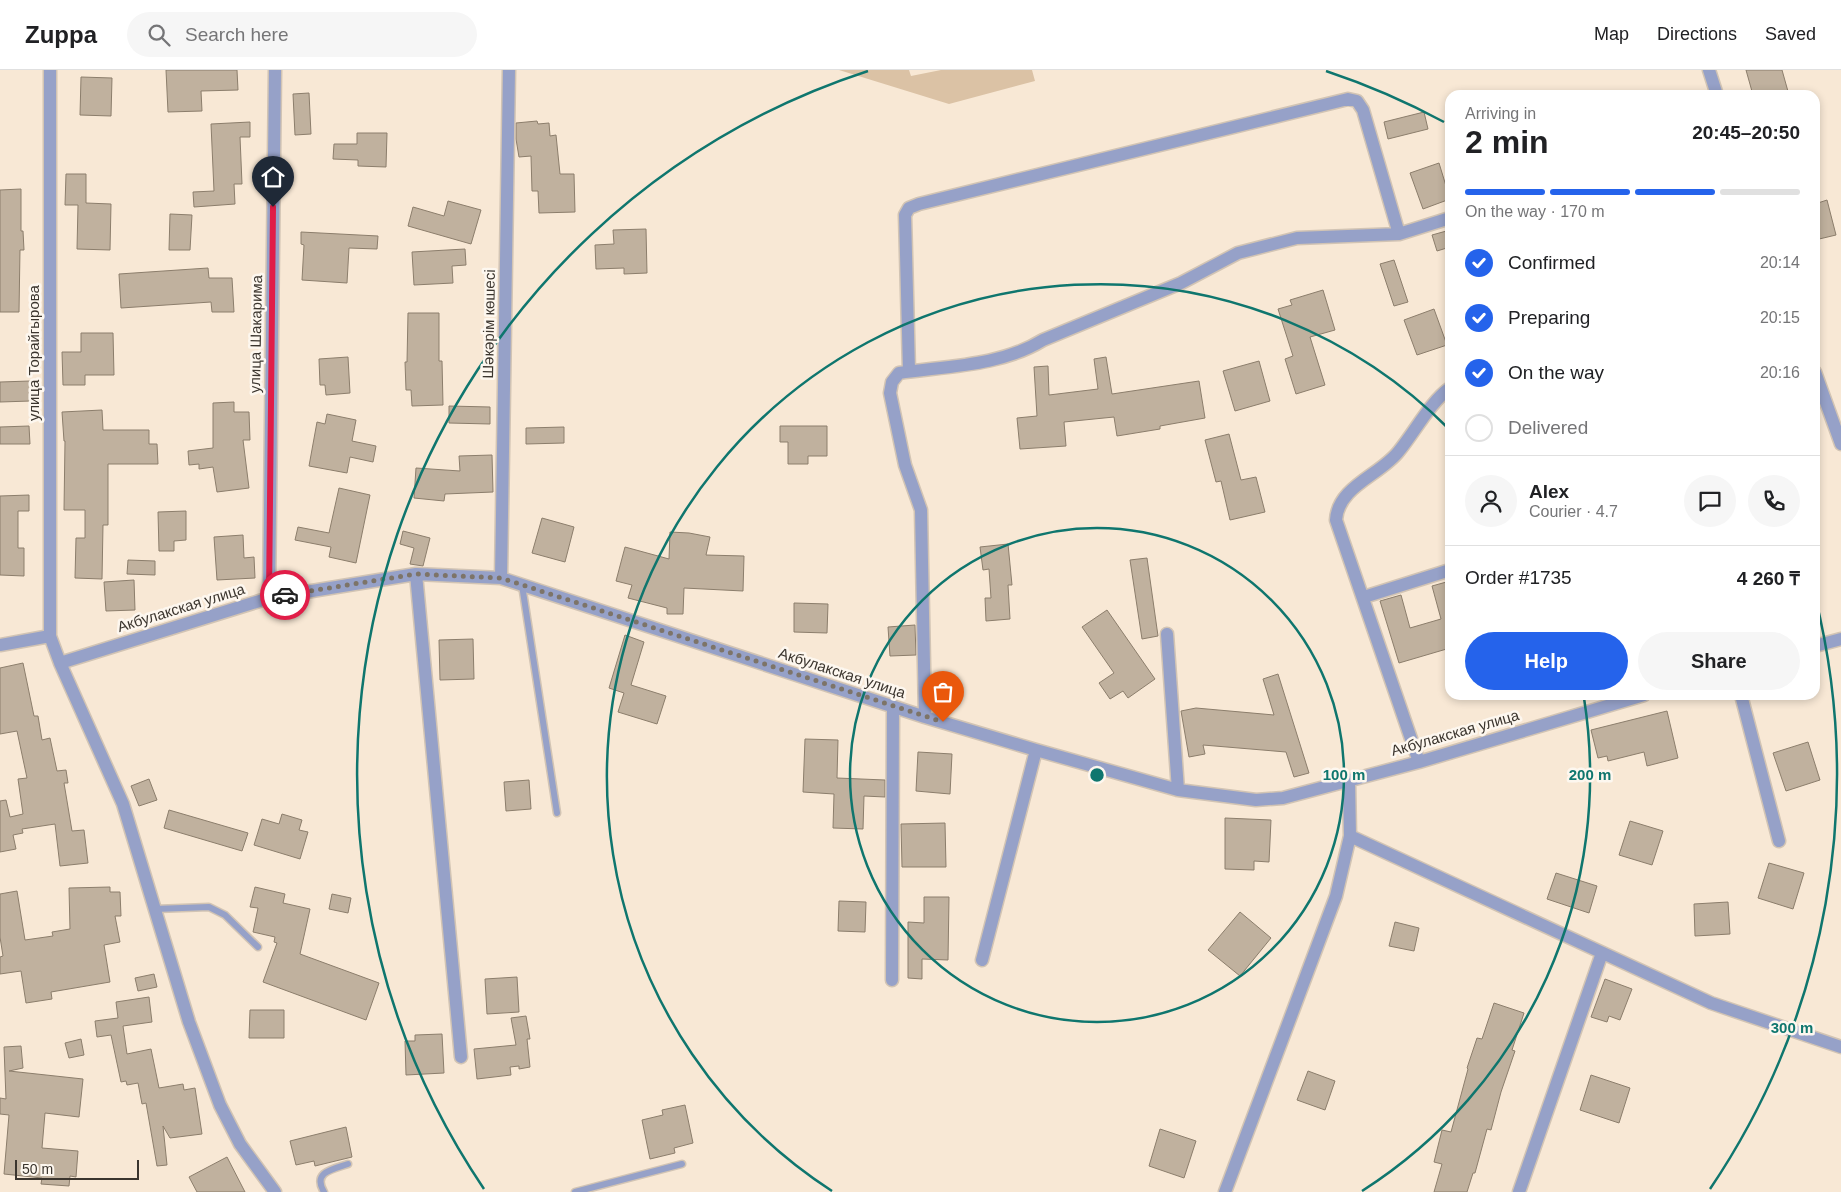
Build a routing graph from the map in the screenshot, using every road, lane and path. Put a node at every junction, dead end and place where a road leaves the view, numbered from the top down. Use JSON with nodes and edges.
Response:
{"nodes":[{"id":1,"x":50,"y":70,"type":"edge"},
{"id":2,"x":274,"y":70,"type":"edge"},
{"id":3,"x":509,"y":70,"type":"edge"},
{"id":4,"x":1709,"y":70,"type":"edge"},
{"id":5,"x":1715,"y":90,"type":"edge"},
{"id":6,"x":1445,"y":220,"type":"edge"},
{"id":7,"x":1399,"y":234,"type":"junction"},
{"id":8,"x":909,"y":371,"type":"junction"},
{"id":9,"x":1820,"y":386,"type":"edge"},
{"id":10,"x":1445,"y":394,"type":"edge"},
{"id":11,"x":1841,"y":444,"type":"edge"},
{"id":12,"x":1445,"y":572,"type":"edge"},
{"id":13,"x":416,"y":574,"type":"junction"},
{"id":14,"x":501,"y":578,"type":"junction"},
{"id":15,"x":522,"y":585,"type":"junction"},
{"id":16,"x":269,"y":598,"type":"junction"},
{"id":17,"x":1364,"y":598,"type":"junction"},
{"id":18,"x":1167,"y":634,"type":"dead end"},
{"id":19,"x":50,"y":636,"type":"junction"},
{"id":20,"x":1841,"y":638,"type":"edge"},
{"id":21,"x":1820,"y":644,"type":"edge"},
{"id":22,"x":0,"y":646,"type":"edge"},
{"id":23,"x":60,"y":663,"type":"junction"},
{"id":24,"x":1627,"y":700,"type":"edge"},
{"id":25,"x":1742,"y":700,"type":"edge"},
{"id":26,"x":894,"y":707,"type":"junction"},
{"id":27,"x":925,"y":717,"type":"junction"},
{"id":28,"x":1036,"y":750,"type":"junction"},
{"id":29,"x":1419,"y":762,"type":"junction"},
{"id":30,"x":1349,"y":780,"type":"junction"},
{"id":31,"x":1178,"y":790,"type":"junction"},
{"id":32,"x":557,"y":813,"type":"dead end"},
{"id":33,"x":1350,"y":836,"type":"junction"},
{"id":34,"x":1779,"y":841,"type":"dead end"},
{"id":35,"x":155,"y":909,"type":"junction"},
{"id":36,"x":258,"y":947,"type":"dead end"},
{"id":37,"x":1602,"y":953,"type":"junction"},
{"id":38,"x":982,"y":960,"type":"dead end"},
{"id":39,"x":892,"y":980,"type":"dead end"},
{"id":40,"x":1841,"y":1047,"type":"edge"},
{"id":41,"x":460,"y":1057,"type":"dead end"},
{"id":42,"x":348,"y":1164,"type":"dead end"},
{"id":43,"x":682,"y":1164,"type":"dead end"},
{"id":44,"x":275,"y":1192,"type":"edge"},
{"id":45,"x":324,"y":1192,"type":"edge"},
{"id":46,"x":575,"y":1192,"type":"edge"},
{"id":47,"x":1225,"y":1192,"type":"edge"},
{"id":48,"x":1519,"y":1192,"type":"edge"}],
"edges":[{"from":1,"to":19,"type":"street","name":"улица Торайгырова"},
{"from":2,"to":16,"type":"street","name":"улица Шакарима"},
{"from":3,"to":14,"type":"street","name":"Шәкәрім көшесі"},
{"from":4,"to":5,"type":"street"},
{"from":6,"to":7,"type":"street"},
{"from":7,"to":8,"type":"street"},
{"from":7,"to":8,"type":"street"},
{"from":8,"to":27,"type":"street"},
{"from":9,"to":11,"type":"street"},
{"from":10,"to":17,"type":"street"},
{"from":12,"to":17,"type":"street"},
{"from":13,"to":14,"type":"street","name":"Акбулакская улица"},
{"from":13,"to":16,"type":"street","name":"Акбулакская улица"},
{"from":13,"to":41,"type":"street"},
{"from":14,"to":15,"type":"street","name":"Акбулакская улица"},
{"from":15,"to":26,"type":"street","name":"Акбулакская улица"},
{"from":15,"to":32,"type":"lane"},
{"from":16,"to":23,"type":"street","name":"Акбулакская улица"},
{"from":17,"to":29,"type":"street"},
{"from":18,"to":31,"type":"street"},
{"from":19,"to":22,"type":"street"},
{"from":19,"to":23,"type":"street"},
{"from":20,"to":21,"type":"street"},
{"from":23,"to":35,"type":"street"},
{"from":24,"to":29,"type":"street","name":"Акбулакская улица"},
{"from":25,"to":34,"type":"street"},
{"from":26,"to":27,"type":"street","name":"Акбулакская улица"},
{"from":26,"to":39,"type":"street"},
{"from":27,"to":28,"type":"street","name":"Акбулакская улица"},
{"from":28,"to":31,"type":"street","name":"Акбулакская улица"},
{"from":28,"to":38,"type":"street"},
{"from":29,"to":30,"type":"street","name":"Акбулакская улица"},
{"from":30,"to":31,"type":"street","name":"Акбулакская улица"},
{"from":30,"to":33,"type":"street"},
{"from":33,"to":37,"type":"street"},
{"from":33,"to":47,"type":"street"},
{"from":35,"to":36,"type":"lane"},
{"from":35,"to":44,"type":"street"},
{"from":37,"to":40,"type":"street"},
{"from":37,"to":48,"type":"street"},
{"from":42,"to":45,"type":"lane"},
{"from":43,"to":46,"type":"lane"}]}
